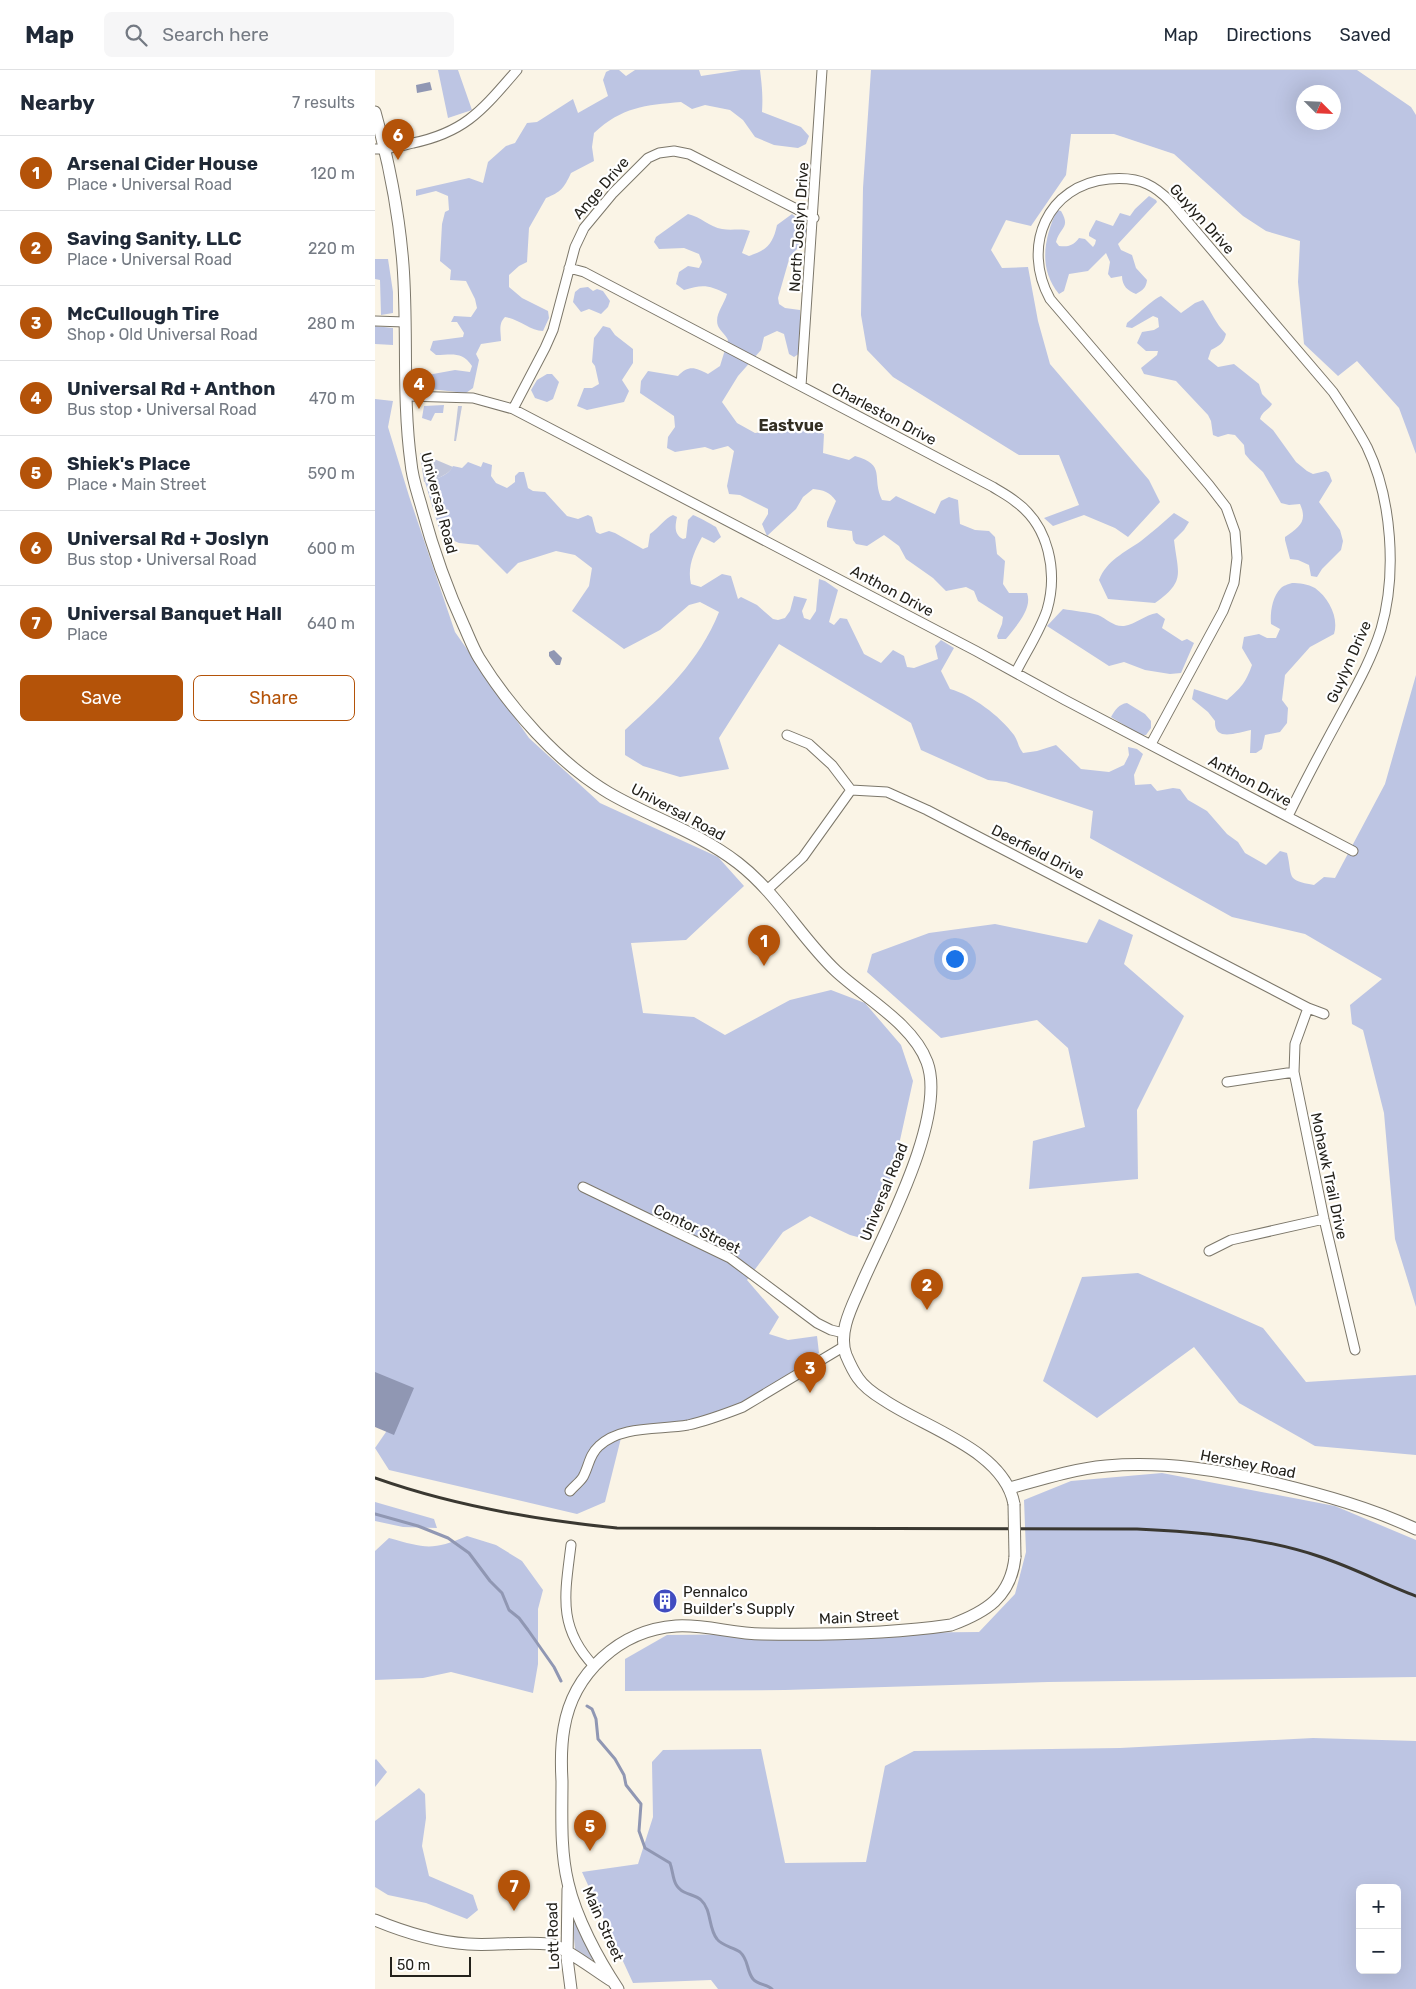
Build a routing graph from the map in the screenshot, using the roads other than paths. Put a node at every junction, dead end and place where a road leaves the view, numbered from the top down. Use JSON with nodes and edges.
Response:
{"nodes":[{"id":1,"x":517,"y":70,"type":"edge"},
{"id":2,"x":822,"y":70,"type":"edge"},
{"id":3,"x":375,"y":112,"type":"edge"},
{"id":4,"x":380,"y":150,"type":"edge"},
{"id":5,"x":814,"y":218,"type":"junction"},
{"id":6,"x":569,"y":268,"type":"junction"},
{"id":7,"x":375,"y":320,"type":"edge"},
{"id":8,"x":405,"y":322,"type":"junction"},
{"id":9,"x":801,"y":386,"type":"junction"},
{"id":10,"x":407,"y":396,"type":"junction"},
{"id":11,"x":513,"y":409,"type":"junction"},
{"id":12,"x":1016,"y":672,"type":"junction"},
{"id":13,"x":787,"y":735,"type":"dead end"},
{"id":14,"x":1151,"y":744,"type":"junction"},
{"id":15,"x":851,"y":790,"type":"junction"},
{"id":16,"x":1288,"y":816,"type":"junction"},
{"id":17,"x":1353,"y":851,"type":"dead end"},
{"id":18,"x":767,"y":890,"type":"junction"},
{"id":19,"x":1308,"y":1008,"type":"junction"},
{"id":20,"x":1324,"y":1014,"type":"dead end"},
{"id":21,"x":1293,"y":1072,"type":"junction"},
{"id":22,"x":1227,"y":1082,"type":"dead end"},
{"id":23,"x":583,"y":1187,"type":"dead end"},
{"id":24,"x":1324,"y":1219,"type":"junction"},
{"id":25,"x":1209,"y":1251,"type":"dead end"},
{"id":26,"x":845,"y":1333,"type":"junction"},
{"id":27,"x":843,"y":1348,"type":"junction"},
{"id":28,"x":1355,"y":1350,"type":"dead end"},
{"id":29,"x":1010,"y":1488,"type":"junction"},
{"id":30,"x":570,"y":1491,"type":"dead end"},
{"id":31,"x":1416,"y":1530,"type":"edge"},
{"id":32,"x":571,"y":1545,"type":"dead end"},
{"id":33,"x":594,"y":1666,"type":"junction"},
{"id":34,"x":568,"y":1883,"type":"junction"},
{"id":35,"x":375,"y":1920,"type":"edge"},
{"id":36,"x":567,"y":1952,"type":"junction"},
{"id":37,"x":615,"y":1986,"type":"edge"},
{"id":38,"x":571,"y":1989,"type":"edge"}],
"edges":[{"from":1,"to":4,"type":"street"},
{"from":2,"to":5,"type":"street","name":"North Joslyn Drive"},
{"from":3,"to":4,"type":"street","name":"Universal Road"},
{"from":4,"to":8,"type":"street","name":"Universal Road"},
{"from":5,"to":6,"type":"street","name":"Ange Drive"},
{"from":5,"to":9,"type":"street","name":"North Joslyn Drive"},
{"from":6,"to":9,"type":"street","name":"Charleston Drive"},
{"from":6,"to":11,"type":"street","name":"Ange Drive"},
{"from":7,"to":8,"type":"street"},
{"from":8,"to":10,"type":"street","name":"Universal Road"},
{"from":9,"to":12,"type":"street","name":"Charleston Drive"},
{"from":10,"to":11,"type":"street","name":"Anthon Drive"},
{"from":10,"to":18,"type":"street","name":"Universal Road"},
{"from":11,"to":12,"type":"street","name":"Anthon Drive"},
{"from":12,"to":14,"type":"street","name":"Anthon Drive"},
{"from":13,"to":15,"type":"street"},
{"from":14,"to":16,"type":"street","name":"Anthon Drive"},
{"from":14,"to":16,"type":"street","name":"Guylyn Drive"},
{"from":15,"to":18,"type":"street"},
{"from":15,"to":19,"type":"street","name":"Deerfield Drive"},
{"from":16,"to":17,"type":"street","name":"Anthon Drive"},
{"from":18,"to":26,"type":"street","name":"Universal Road"},
{"from":19,"to":20,"type":"street","name":"Deerfield Drive"},
{"from":19,"to":21,"type":"street","name":"Mohawk Trail Drive"},
{"from":21,"to":22,"type":"street"},
{"from":21,"to":24,"type":"street","name":"Mohawk Trail Drive"},
{"from":23,"to":26,"type":"street","name":"Contor Street"},
{"from":24,"to":25,"type":"street"},
{"from":24,"to":28,"type":"street","name":"Mohawk Trail Drive"},
{"from":26,"to":27,"type":"street","name":"Universal Road"},
{"from":27,"to":29,"type":"street"},
{"from":27,"to":30,"type":"street"},
{"from":29,"to":31,"type":"street","name":"Hershey Road"},
{"from":29,"to":33,"type":"street","name":"Main Street","bridge":true},
{"from":32,"to":33,"type":"street"},
{"from":33,"to":34,"type":"street","name":"Main Street"},
{"from":34,"to":36,"type":"street","name":"Lott Road"},
{"from":34,"to":37,"type":"street","name":"Main Street"},
{"from":35,"to":36,"type":"street"},
{"from":36,"to":37,"type":"street"},
{"from":36,"to":38,"type":"street","name":"Lott Road"}]}
